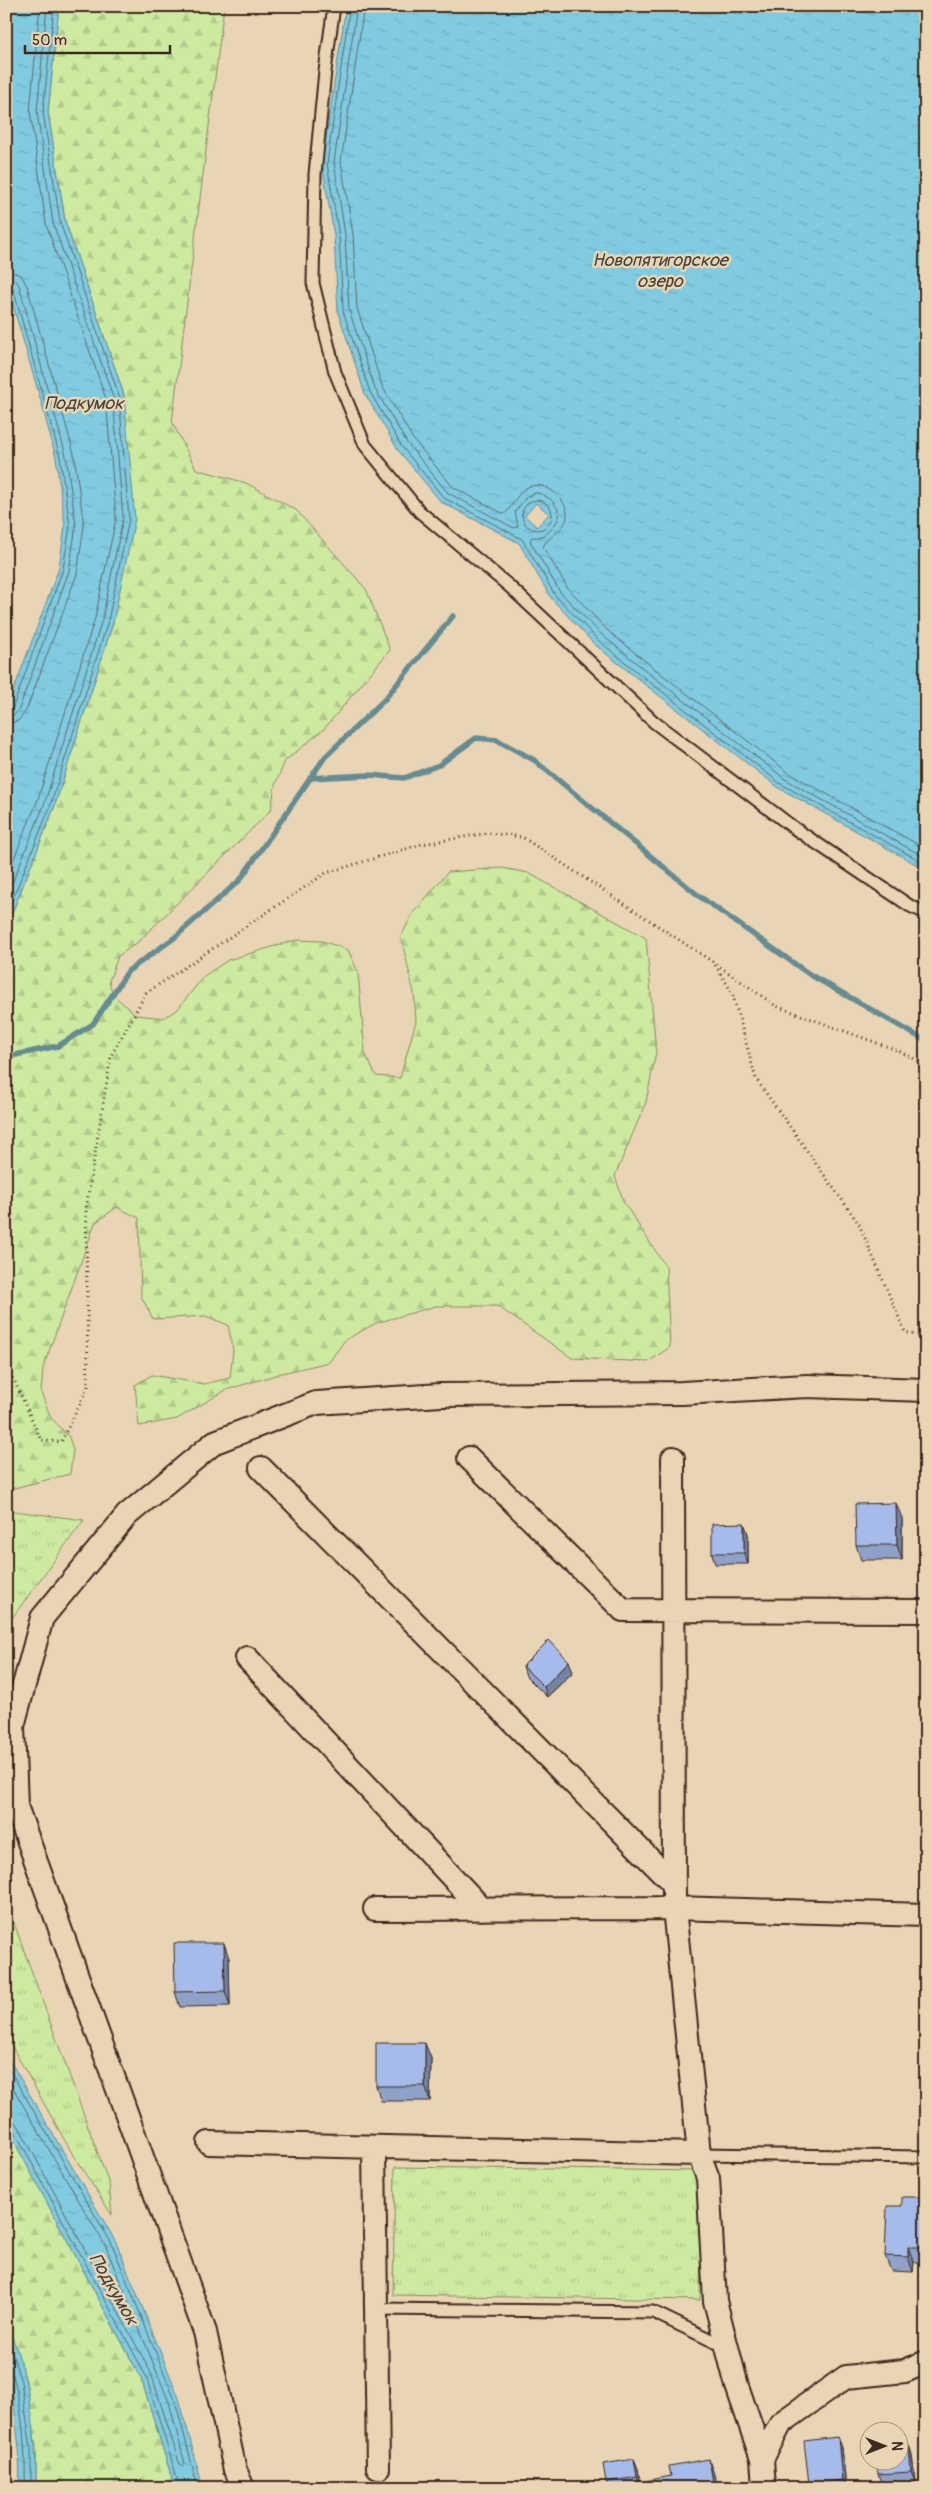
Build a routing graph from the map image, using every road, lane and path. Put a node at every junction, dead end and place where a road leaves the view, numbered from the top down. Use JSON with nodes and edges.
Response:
{"nodes":[{"id":1,"x":334,"y":6,"type":"edge"},
{"id":2,"x":926,"y":913,"type":"edge"},
{"id":3,"x":713,"y":962,"type":"junction"},
{"id":4,"x":926,"y":1065,"type":"edge"},
{"id":5,"x":926,"y":1338,"type":"edge"},
{"id":6,"x":6,"y":1370,"type":"edge"},
{"id":7,"x":926,"y":1390,"type":"edge"},
{"id":8,"x":469,"y":1458,"type":"dead end"},
{"id":9,"x":673,"y":1458,"type":"dead end"},
{"id":10,"x":261,"y":1468,"type":"dead end"},
{"id":11,"x":674,"y":1610,"type":"junction"},
{"id":12,"x":926,"y":1611,"type":"edge"},
{"id":13,"x":247,"y":1658,"type":"dead end"},
{"id":14,"x":674,"y":1884,"type":"junction"},
{"id":15,"x":674,"y":1908,"type":"junction"},
{"id":16,"x":375,"y":1909,"type":"dead end"},
{"id":17,"x":482,"y":1909,"type":"junction"},
{"id":18,"x":926,"y":1915,"type":"edge"},
{"id":19,"x":209,"y":2144,"type":"dead end"},
{"id":20,"x":374,"y":2147,"type":"junction"},
{"id":21,"x":699,"y":2154,"type":"junction"},
{"id":22,"x":926,"y":2156,"type":"edge"},
{"id":23,"x":376,"y":2309,"type":"junction"},
{"id":24,"x":715,"y":2342,"type":"dead end"},
{"id":25,"x":926,"y":2362,"type":"edge"},
{"id":26,"x":762,"y":2459,"type":"junction"},
{"id":27,"x":378,"y":2468,"type":"dead end"},
{"id":28,"x":242,"y":2488,"type":"edge"},
{"id":29,"x":764,"y":2488,"type":"edge"}],
"edges":[{"from":1,"to":2,"type":"lane"},
{"from":3,"to":4,"type":"path"},
{"from":3,"to":5,"type":"path"},
{"from":3,"to":6,"type":"path"},
{"from":7,"to":28,"type":"street"},
{"from":8,"to":11,"type":"street"},
{"from":9,"to":11,"type":"street"},
{"from":10,"to":14,"type":"street"},
{"from":11,"to":12,"type":"street"},
{"from":11,"to":14,"type":"street"},
{"from":13,"to":17,"type":"street"},
{"from":14,"to":15,"type":"street"},
{"from":15,"to":17,"type":"street"},
{"from":15,"to":18,"type":"street"},
{"from":15,"to":21,"type":"street"},
{"from":16,"to":17,"type":"street"},
{"from":19,"to":20,"type":"street"},
{"from":20,"to":21,"type":"street"},
{"from":20,"to":23,"type":"street"},
{"from":21,"to":22,"type":"lane"},
{"from":21,"to":26,"type":"street"},
{"from":23,"to":24,"type":"lane"},
{"from":23,"to":27,"type":"street"},
{"from":25,"to":26,"type":"street"},
{"from":26,"to":29,"type":"street"}]}
